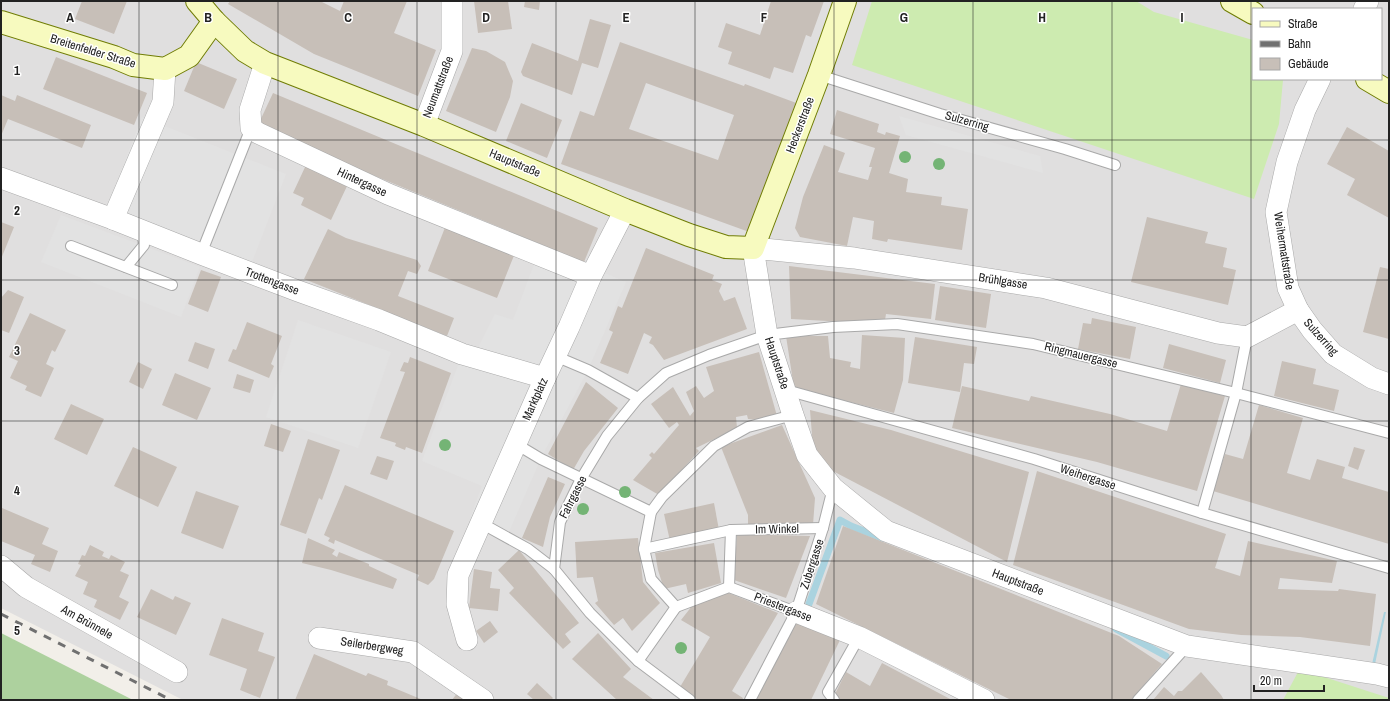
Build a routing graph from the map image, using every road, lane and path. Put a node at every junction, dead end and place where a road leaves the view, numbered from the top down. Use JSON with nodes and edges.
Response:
{"nodes":[{"id":1,"x":198,"y":1,"type":"edge"},
{"id":2,"x":452,"y":1,"type":"edge"},
{"id":3,"x":845,"y":1,"type":"edge"},
{"id":4,"x":1232,"y":1,"type":"edge"},
{"id":5,"x":1252,"y":12,"type":"edge"},
{"id":6,"x":214,"y":21,"type":"junction"},
{"id":7,"x":1,"y":22,"type":"edge"},
{"id":8,"x":265,"y":63,"type":"junction"},
{"id":9,"x":165,"y":69,"type":"junction"},
{"id":10,"x":819,"y":75,"type":"junction"},
{"id":11,"x":1320,"y":80,"type":"edge"},
{"id":12,"x":1369,"y":80,"type":"edge"},
{"id":13,"x":1389,"y":92,"type":"edge"},
{"id":14,"x":424,"y":125,"type":"junction"},
{"id":15,"x":251,"y":128,"type":"junction"},
{"id":16,"x":1115,"y":165,"type":"dead end"},
{"id":17,"x":1,"y":178,"type":"edge"},
{"id":18,"x":625,"y":210,"type":"junction"},
{"id":19,"x":113,"y":219,"type":"junction"},
{"id":20,"x":142,"y":231,"type":"junction"},
{"id":21,"x":71,"y":246,"type":"dead end"},
{"id":22,"x":753,"y":248,"type":"junction"},
{"id":23,"x":201,"y":254,"type":"junction"},
{"id":24,"x":126,"y":267,"type":"junction"},
{"id":25,"x":591,"y":276,"type":"junction"},
{"id":26,"x":172,"y":285,"type":"dead end"},
{"id":27,"x":1298,"y":310,"type":"junction"},
{"id":28,"x":767,"y":335,"type":"junction"},
{"id":29,"x":1247,"y":337,"type":"junction"},
{"id":30,"x":555,"y":356,"type":"junction"},
{"id":31,"x":545,"y":378,"type":"junction"},
{"id":32,"x":1389,"y":384,"type":"edge"},
{"id":33,"x":786,"y":390,"type":"junction"},
{"id":34,"x":1236,"y":393,"type":"junction"},
{"id":35,"x":638,"y":398,"type":"junction"},
{"id":36,"x":793,"y":415,"type":"junction"},
{"id":37,"x":1389,"y":433,"type":"edge"},
{"id":38,"x":516,"y":444,"type":"junction"},
{"id":39,"x":581,"y":479,"type":"junction"},
{"id":40,"x":833,"y":488,"type":"junction"},
{"id":41,"x":651,"y":512,"type":"junction"},
{"id":42,"x":1202,"y":513,"type":"junction"},
{"id":43,"x":481,"y":524,"type":"junction"},
{"id":44,"x":823,"y":528,"type":"junction"},
{"id":45,"x":732,"y":530,"type":"junction"},
{"id":46,"x":644,"y":550,"type":"junction"},
{"id":47,"x":1,"y":566,"type":"edge"},
{"id":48,"x":1389,"y":568,"type":"edge"},
{"id":49,"x":554,"y":570,"type":"junction"},
{"id":50,"x":729,"y":587,"type":"junction"},
{"id":51,"x":676,"y":607,"type":"junction"},
{"id":52,"x":796,"y":612,"type":"junction"},
{"id":53,"x":859,"y":637,"type":"junction"},
{"id":54,"x":319,"y":638,"type":"dead end"},
{"id":55,"x":467,"y":640,"type":"dead end"},
{"id":56,"x":1187,"y":646,"type":"junction"},
{"id":57,"x":638,"y":661,"type":"junction"},
{"id":58,"x":176,"y":672,"type":"dead end"},
{"id":59,"x":1389,"y":677,"type":"edge"},
{"id":60,"x":483,"y":700,"type":"edge"},
{"id":61,"x":690,"y":700,"type":"edge"},
{"id":62,"x":750,"y":700,"type":"edge"},
{"id":63,"x":834,"y":700,"type":"edge"},
{"id":64,"x":984,"y":700,"type":"edge"},
{"id":65,"x":1138,"y":700,"type":"edge"}],
"edges":[{"from":1,"to":6,"type":"street","name":"Hauptstraße"},
{"from":2,"to":14,"type":"street","name":"Neumattstraße"},
{"from":3,"to":10,"type":"street","name":"Heckerstraße"},
{"from":4,"to":5,"type":"street"},
{"from":6,"to":8,"type":"street","name":"Hauptstraße"},
{"from":6,"to":9,"type":"street"},
{"from":7,"to":9,"type":"street","name":"Breitenfelder Straße"},
{"from":8,"to":14,"type":"street","name":"Hauptstraße"},
{"from":8,"to":15,"type":"street"},
{"from":9,"to":19,"type":"street"},
{"from":10,"to":16,"type":"lane","name":"Sulzerring"},
{"from":10,"to":22,"type":"street","name":"Heckerstraße"},
{"from":11,"to":27,"type":"street","name":"Weihermattstraße"},
{"from":12,"to":13,"type":"street"},
{"from":14,"to":18,"type":"street","name":"Hauptstraße"},
{"from":15,"to":23,"type":"lane"},
{"from":15,"to":25,"type":"street","name":"Hintergasse"},
{"from":17,"to":19,"type":"street","name":"Trottengasse"},
{"from":18,"to":22,"type":"street","name":"Hauptstraße"},
{"from":18,"to":25,"type":"street","name":"Marktplatz"},
{"from":19,"to":20,"type":"street","name":"Trottengasse"},
{"from":20,"to":23,"type":"street","name":"Trottengasse"},
{"from":20,"to":24,"type":"lane"},
{"from":21,"to":24,"type":"lane"},
{"from":22,"to":28,"type":"street","name":"Hauptstraße"},
{"from":22,"to":29,"type":"street","name":"Brühlgasse"},
{"from":23,"to":31,"type":"street","name":"Trottengasse"},
{"from":24,"to":26,"type":"lane"},
{"from":25,"to":30,"type":"street","name":"Marktplatz"},
{"from":27,"to":29,"type":"street"},
{"from":27,"to":32,"type":"street","name":"Sulzerring"},
{"from":28,"to":33,"type":"street","name":"Hauptstraße"},
{"from":28,"to":34,"type":"lane","name":"Ringmauergasse"},
{"from":28,"to":35,"type":"lane","name":"Fahrgasse"},
{"from":29,"to":34,"type":"lane"},
{"from":30,"to":31,"type":"street","name":"Marktplatz"},
{"from":30,"to":35,"type":"lane"},
{"from":31,"to":38,"type":"street","name":"Marktplatz"},
{"from":33,"to":36,"type":"street","name":"Hauptstraße"},
{"from":33,"to":42,"type":"lane","name":"Weihergasse"},
{"from":34,"to":37,"type":"lane","name":"Ringmauergasse"},
{"from":34,"to":42,"type":"lane"},
{"from":35,"to":39,"type":"lane","name":"Fahrgasse"},
{"from":36,"to":40,"type":"street","name":"Hauptstraße"},
{"from":36,"to":41,"type":"lane"},
{"from":38,"to":39,"type":"lane"},
{"from":38,"to":43,"type":"street","name":"Marktplatz"},
{"from":39,"to":41,"type":"lane"},
{"from":39,"to":49,"type":"lane","name":"Fahrgasse"},
{"from":40,"to":44,"type":"lane","name":"Zubergasse"},
{"from":40,"to":56,"type":"street","name":"Hauptstraße"},
{"from":41,"to":46,"type":"lane"},
{"from":42,"to":48,"type":"lane","name":"Weihergasse"},
{"from":43,"to":49,"type":"lane"},
{"from":43,"to":55,"type":"street"},
{"from":44,"to":45,"type":"lane","name":"Im Winkel"},
{"from":44,"to":52,"type":"lane","name":"Zubergasse"},
{"from":45,"to":46,"type":"lane","name":"Im Winkel"},
{"from":45,"to":50,"type":"lane"},
{"from":46,"to":51,"type":"lane"},
{"from":47,"to":58,"type":"street","name":"Am Brünnele"},
{"from":49,"to":57,"type":"lane"},
{"from":50,"to":51,"type":"lane"},
{"from":50,"to":52,"type":"lane","name":"Priestergasse"},
{"from":51,"to":57,"type":"lane"},
{"from":52,"to":53,"type":"street","name":"Priestergasse"},
{"from":52,"to":62,"type":"lane","name":"Zubergasse"},
{"from":53,"to":63,"type":"lane"},
{"from":53,"to":64,"type":"street","name":"Priestergasse"},
{"from":54,"to":60,"type":"street","name":"Seilerbergweg"},
{"from":56,"to":59,"type":"street","name":"Hauptstraße"},
{"from":56,"to":65,"type":"lane"},
{"from":57,"to":61,"type":"lane"}]}
